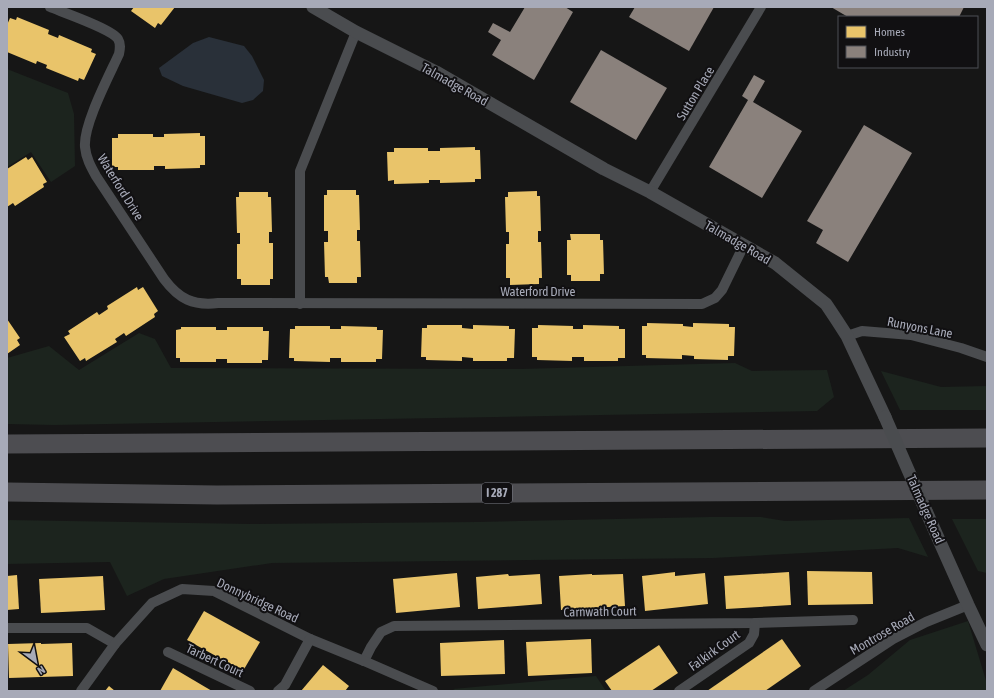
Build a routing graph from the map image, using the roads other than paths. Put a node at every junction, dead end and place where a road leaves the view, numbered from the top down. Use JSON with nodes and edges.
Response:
{"nodes":[{"id":1,"x":50,"y":7,"type":"edge"},
{"id":2,"x":313,"y":7,"type":"edge"},
{"id":3,"x":761,"y":7,"type":"edge"},
{"id":4,"x":356,"y":32,"type":"junction"},
{"id":5,"x":650,"y":192,"type":"junction"},
{"id":6,"x":744,"y":245,"type":"junction"},
{"id":7,"x":300,"y":304,"type":"junction"},
{"id":8,"x":847,"y":336,"type":"junction"},
{"id":9,"x":987,"y":357,"type":"edge"},
{"id":10,"x":987,"y":438,"type":"edge"},
{"id":11,"x":7,"y":444,"type":"edge"},
{"id":12,"x":987,"y":490,"type":"edge"},
{"id":13,"x":7,"y":492,"type":"edge"},
{"id":14,"x":968,"y":605,"type":"junction"},
{"id":15,"x":853,"y":620,"type":"dead end"},
{"id":16,"x":756,"y":623,"type":"junction"},
{"id":17,"x":7,"y":628,"type":"edge"},
{"id":18,"x":310,"y":639,"type":"junction"},
{"id":19,"x":115,"y":644,"type":"junction"},
{"id":20,"x":987,"y":645,"type":"edge"},
{"id":21,"x":168,"y":652,"type":"dead end"},
{"id":22,"x":364,"y":661,"type":"junction"},
{"id":23,"x":81,"y":691,"type":"edge"},
{"id":24,"x":250,"y":691,"type":"edge"},
{"id":25,"x":278,"y":691,"type":"edge"},
{"id":26,"x":433,"y":691,"type":"edge"},
{"id":27,"x":679,"y":691,"type":"edge"},
{"id":28,"x":814,"y":691,"type":"edge"}],
"edges":[{"from":1,"to":7,"type":"street","name":"Waterford Drive"},
{"from":2,"to":4,"type":"street","name":"Talmadge Road"},
{"from":3,"to":5,"type":"street","name":"Sutton Place"},
{"from":4,"to":5,"type":"street","name":"Talmadge Road"},
{"from":4,"to":7,"type":"street"},
{"from":5,"to":6,"type":"street","name":"Talmadge Road"},
{"from":6,"to":7,"type":"street","name":"Waterford Drive"},
{"from":6,"to":8,"type":"street","name":"Talmadge Road"},
{"from":8,"to":9,"type":"street","name":"Runyons Lane"},
{"from":8,"to":14,"type":"street","name":"Talmadge Road","bridge":true},
{"from":10,"to":11,"type":"highway"},
{"from":12,"to":13,"type":"highway","number":"I 287"},
{"from":14,"to":20,"type":"street","name":"Talmadge Road"},
{"from":14,"to":28,"type":"street","name":"Montrose Road"},
{"from":15,"to":16,"type":"street","name":"Carnwath Court"},
{"from":16,"to":22,"type":"street","name":"Carnwath Court"},
{"from":16,"to":27,"type":"street","name":"Falkirk Court"},
{"from":17,"to":19,"type":"street"},
{"from":18,"to":19,"type":"street","name":"Donnybridge Road"},
{"from":18,"to":22,"type":"street","name":"Donnybridge Road"},
{"from":18,"to":25,"type":"street"},
{"from":19,"to":23,"type":"street","name":"Donnybridge Road"},
{"from":21,"to":24,"type":"street","name":"Tarbert Court"},
{"from":22,"to":26,"type":"street","name":"Donnybridge Road"}]}
